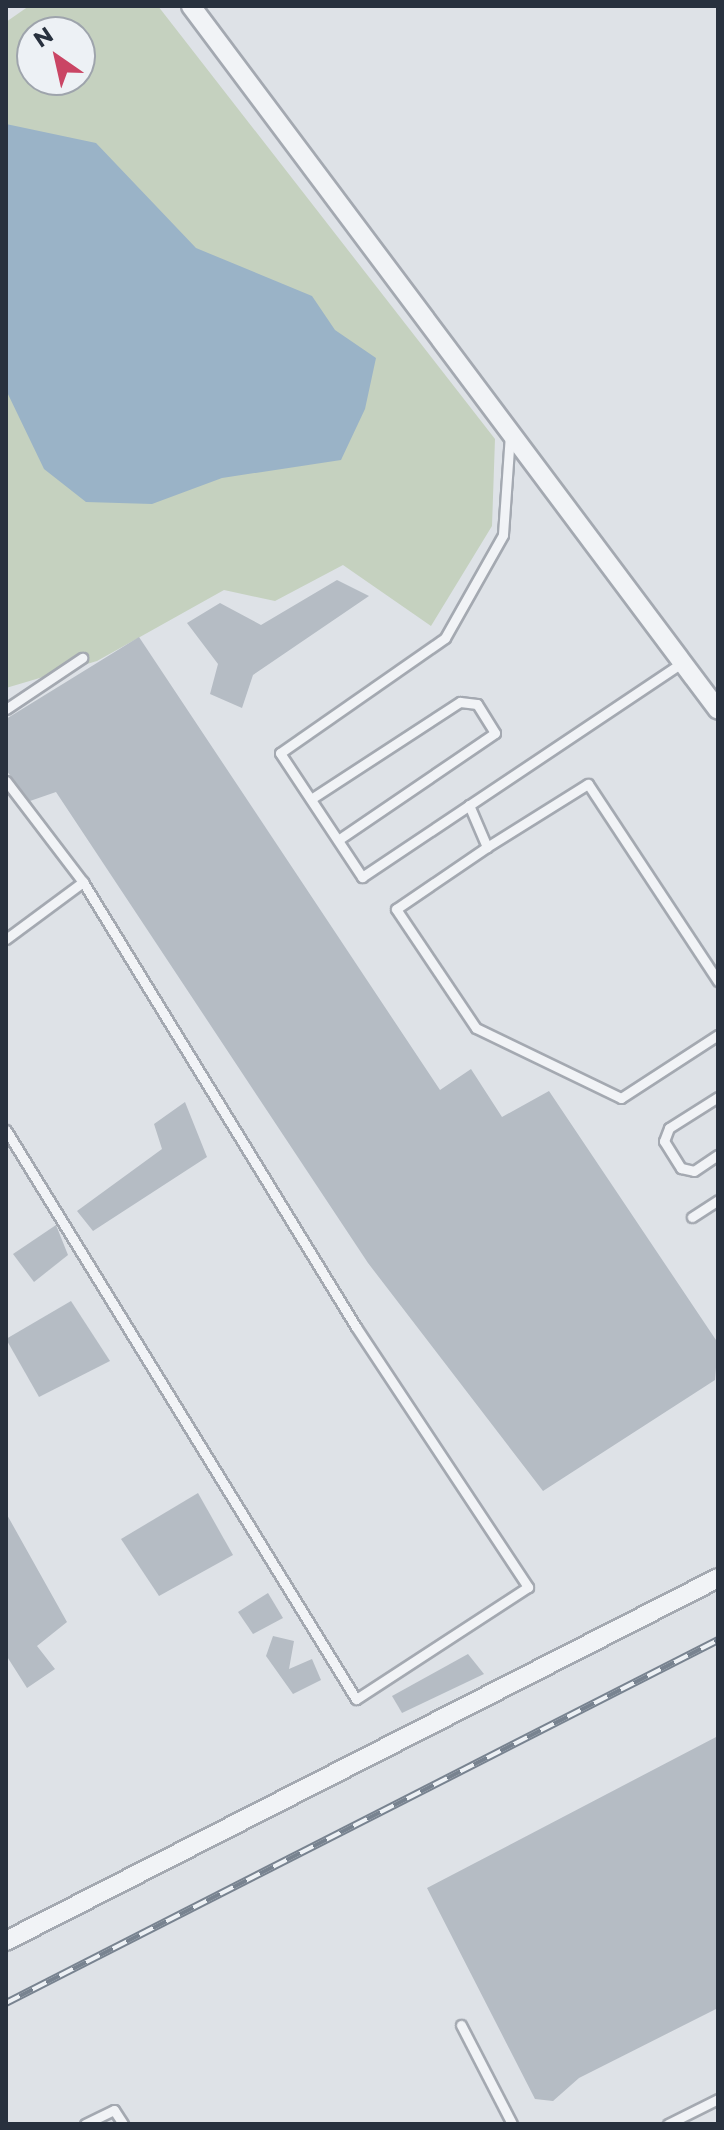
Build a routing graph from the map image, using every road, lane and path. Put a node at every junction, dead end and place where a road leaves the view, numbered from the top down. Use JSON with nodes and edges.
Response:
{"nodes":[{"id":1,"x":191,"y":6,"type":"edge"},
{"id":2,"x":510,"y":434,"type":"junction"},
{"id":3,"x":82,"y":658,"type":"dead end"},
{"id":4,"x":682,"y":663,"type":"junction"},
{"id":5,"x":6,"y":694,"type":"edge"},
{"id":6,"x":19,"y":700,"type":"junction"},
{"id":7,"x":6,"y":709,"type":"edge"},
{"id":8,"x":718,"y":710,"type":"edge"},
{"id":9,"x":6,"y":781,"type":"edge"},
{"id":10,"x":311,"y":799,"type":"junction"},
{"id":11,"x":469,"y":805,"type":"junction"},
{"id":12,"x":338,"y":840,"type":"junction"},
{"id":13,"x":487,"y":847,"type":"junction"},
{"id":14,"x":83,"y":882,"type":"junction"},
{"id":15,"x":6,"y":939,"type":"edge"},
{"id":16,"x":718,"y":981,"type":"edge"},
{"id":17,"x":718,"y":1035,"type":"edge"},
{"id":18,"x":718,"y":1097,"type":"edge"},
{"id":19,"x":6,"y":1130,"type":"edge"},
{"id":20,"x":718,"y":1155,"type":"edge"},
{"id":21,"x":718,"y":1200,"type":"edge"},
{"id":22,"x":692,"y":1217,"type":"dead end"},
{"id":23,"x":718,"y":1578,"type":"edge"},
{"id":24,"x":6,"y":1941,"type":"edge"},
{"id":25,"x":461,"y":2025,"type":"dead end"},
{"id":26,"x":718,"y":2099,"type":"edge"},
{"id":27,"x":85,"y":2124,"type":"edge"},
{"id":28,"x":123,"y":2124,"type":"edge"},
{"id":29,"x":512,"y":2124,"type":"edge"},
{"id":30,"x":668,"y":2124,"type":"edge"}],
"edges":[{"from":1,"to":2,"type":"street"},
{"from":2,"to":4,"type":"street"},
{"from":2,"to":10,"type":"lane"},
{"from":3,"to":6,"type":"lane"},
{"from":4,"to":8,"type":"street"},
{"from":4,"to":11,"type":"lane"},
{"from":5,"to":6,"type":"lane"},
{"from":6,"to":7,"type":"lane"},
{"from":9,"to":14,"type":"lane"},
{"from":10,"to":12,"type":"lane"},
{"from":10,"to":12,"type":"lane"},
{"from":11,"to":12,"type":"lane"},
{"from":11,"to":13,"type":"lane"},
{"from":13,"to":16,"type":"lane"},
{"from":13,"to":17,"type":"lane"},
{"from":14,"to":15,"type":"lane"},
{"from":14,"to":19,"type":"lane"},
{"from":18,"to":20,"type":"lane"},
{"from":21,"to":22,"type":"lane"},
{"from":23,"to":24,"type":"street"},
{"from":25,"to":29,"type":"lane"},
{"from":26,"to":30,"type":"lane"},
{"from":27,"to":28,"type":"lane"}]}
